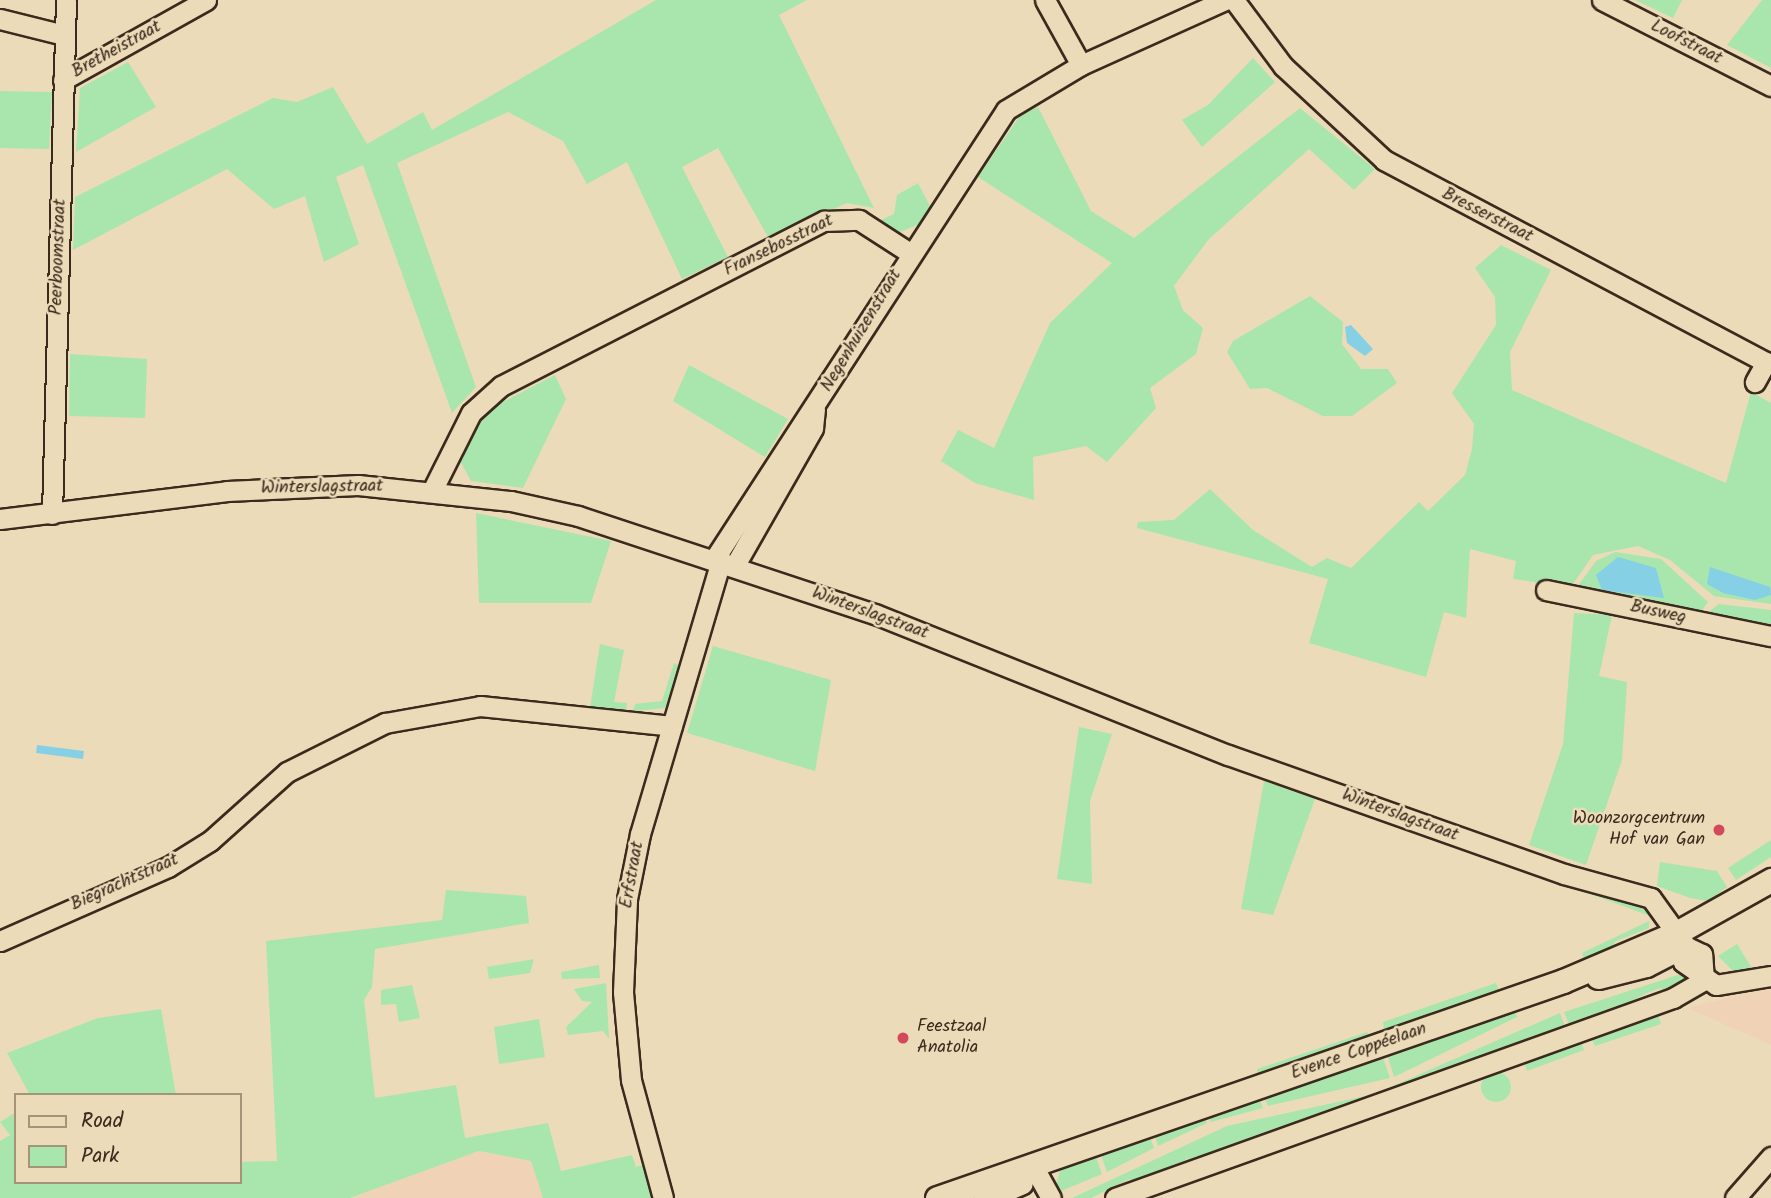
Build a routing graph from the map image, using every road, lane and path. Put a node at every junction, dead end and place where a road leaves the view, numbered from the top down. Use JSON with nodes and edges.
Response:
{"nodes":[{"id":1,"x":65,"y":0,"type":"edge"},
{"id":2,"x":206,"y":0,"type":"edge"},
{"id":3,"x":1045,"y":0,"type":"edge"},
{"id":4,"x":1224,"y":0,"type":"edge"},
{"id":5,"x":1234,"y":0,"type":"edge"},
{"id":6,"x":1602,"y":0,"type":"edge"},
{"id":7,"x":0,"y":19,"type":"edge"},
{"id":8,"x":64,"y":35,"type":"junction"},
{"id":9,"x":1081,"y":65,"type":"junction"},
{"id":10,"x":63,"y":80,"type":"junction"},
{"id":11,"x":1771,"y":86,"type":"edge"},
{"id":12,"x":910,"y":253,"type":"junction"},
{"id":13,"x":1755,"y":383,"type":"dead end"},
{"id":14,"x":432,"y":491,"type":"junction"},
{"id":15,"x":52,"y":514,"type":"junction"},
{"id":16,"x":0,"y":519,"type":"edge"},
{"id":17,"x":724,"y":561,"type":"junction"},
{"id":18,"x":1546,"y":590,"type":"dead end"},
{"id":19,"x":1771,"y":636,"type":"edge"},
{"id":20,"x":673,"y":726,"type":"junction"},
{"id":21,"x":1771,"y":880,"type":"edge"},
{"id":22,"x":1771,"y":896,"type":"edge"},
{"id":23,"x":0,"y":941,"type":"edge"},
{"id":24,"x":1682,"y":947,"type":"junction"},
{"id":25,"x":1771,"y":976,"type":"edge"},
{"id":26,"x":1704,"y":980,"type":"junction"},
{"id":27,"x":1771,"y":1157,"type":"edge"},
{"id":28,"x":1035,"y":1169,"type":"junction"},
{"id":29,"x":663,"y":1198,"type":"edge"},
{"id":30,"x":937,"y":1198,"type":"edge"},
{"id":31,"x":985,"y":1198,"type":"edge"},
{"id":32,"x":1051,"y":1198,"type":"edge"},
{"id":33,"x":1115,"y":1198,"type":"edge"},
{"id":34,"x":1735,"y":1198,"type":"edge"}],
"edges":[{"from":1,"to":8,"type":"street","name":"Peerboomstraat"},
{"from":2,"to":10,"type":"street","name":"Bretheistraat"},
{"from":3,"to":9,"type":"street"},
{"from":4,"to":9,"type":"street"},
{"from":5,"to":13,"type":"street","name":"Bresserstraat"},
{"from":6,"to":11,"type":"street","name":"Loofstraat"},
{"from":7,"to":8,"type":"street"},
{"from":8,"to":10,"type":"street","name":"Peerboomstraat"},
{"from":9,"to":12,"type":"street"},
{"from":10,"to":15,"type":"street","name":"Peerboomstraat"},
{"from":12,"to":14,"type":"street","name":"Fransebosstraat"},
{"from":12,"to":17,"type":"street","name":"Negenhuizenstraat"},
{"from":14,"to":15,"type":"street","name":"Winterslagstraat"},
{"from":14,"to":17,"type":"street","name":"Winterslagstraat"},
{"from":15,"to":16,"type":"street","name":"Winterslagstraat"},
{"from":17,"to":20,"type":"street","name":"Erfstraat"},
{"from":17,"to":24,"type":"street","name":"Winterslagstraat"},
{"from":18,"to":19,"type":"street","name":"Busweg"},
{"from":20,"to":23,"type":"street","name":"Biegrachtstraat"},
{"from":20,"to":29,"type":"street","name":"Erfstraat"},
{"from":21,"to":24,"type":"street","name":"Evence Coppéelaan"},
{"from":22,"to":24,"type":"street"},
{"from":24,"to":26,"type":"street","name":"Winterslagstraat"},
{"from":24,"to":28,"type":"street","name":"Evence Coppéelaan"},
{"from":25,"to":26,"type":"street"},
{"from":26,"to":33,"type":"street"},
{"from":27,"to":34,"type":"street"},
{"from":28,"to":30,"type":"street","name":"Evence Coppéelaan"},
{"from":28,"to":31,"type":"street"},
{"from":28,"to":32,"type":"street"}]}
